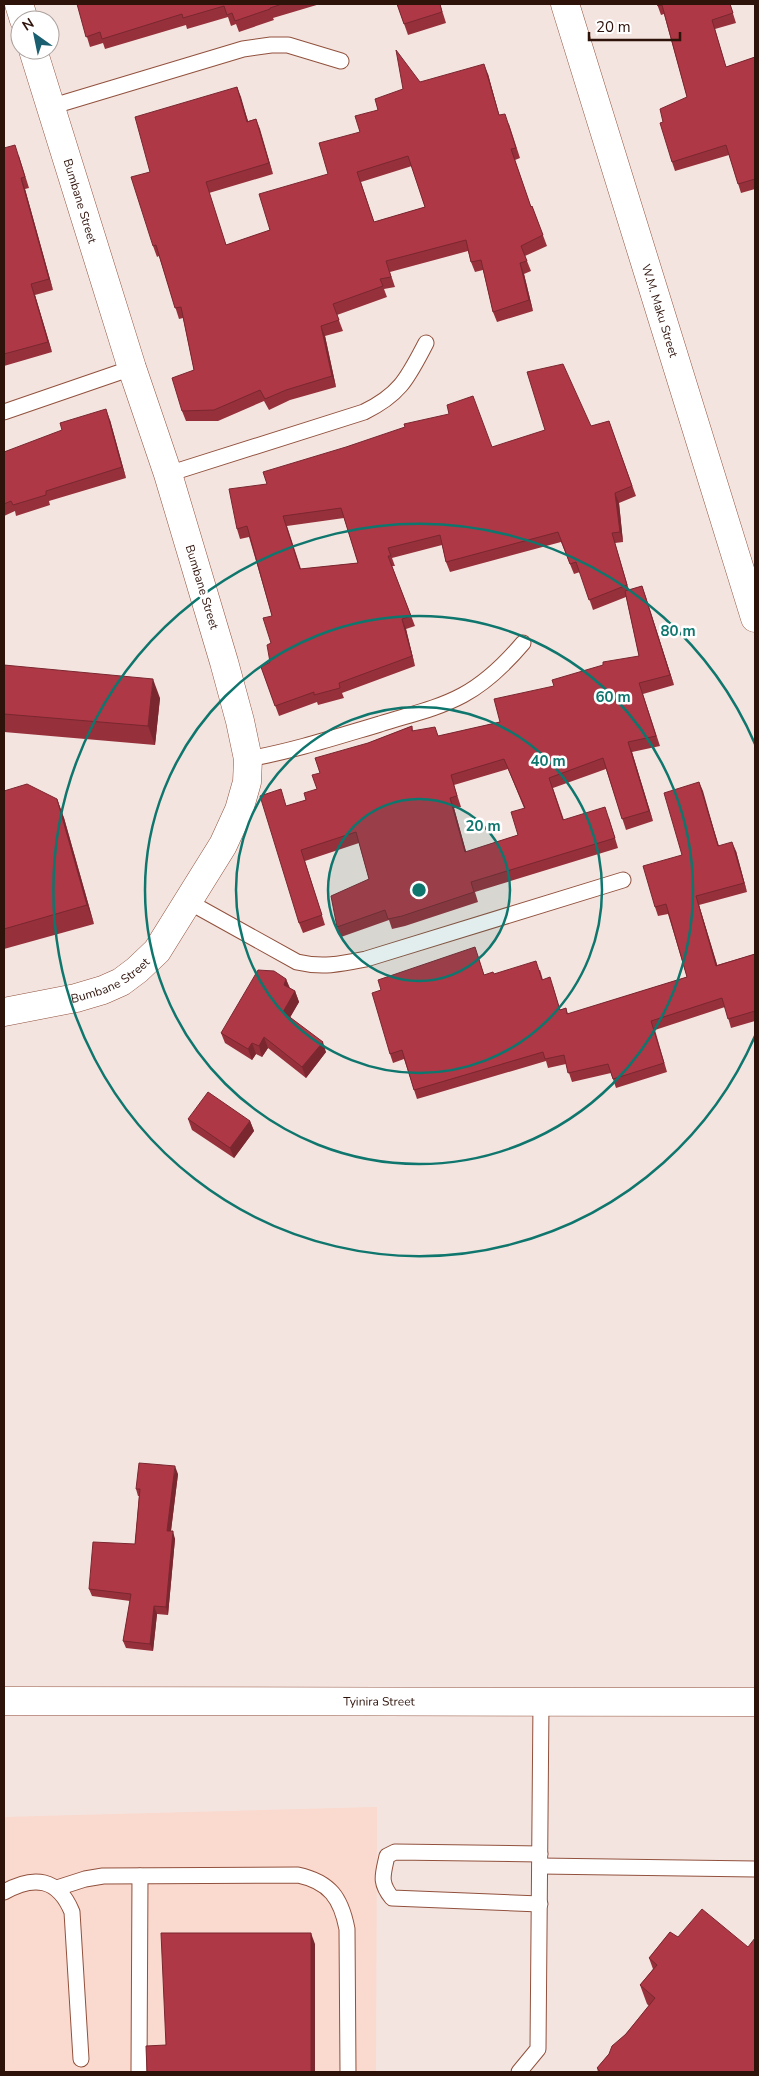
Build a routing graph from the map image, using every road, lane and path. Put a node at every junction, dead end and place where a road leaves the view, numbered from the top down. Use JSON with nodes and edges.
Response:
{"nodes":[{"id":1,"x":18,"y":4,"type":"edge"},
{"id":2,"x":565,"y":4,"type":"edge"},
{"id":3,"x":4,"y":8,"type":"edge"},
{"id":4,"x":36,"y":60,"type":"edge"},
{"id":5,"x":341,"y":61,"type":"dead end"},
{"id":6,"x":50,"y":106,"type":"junction"},
{"id":7,"x":426,"y":342,"type":"dead end"},
{"id":8,"x":132,"y":368,"type":"junction"},
{"id":9,"x":4,"y":412,"type":"edge"},
{"id":10,"x":168,"y":474,"type":"junction"},
{"id":11,"x":755,"y":618,"type":"edge"},
{"id":12,"x":523,"y":643,"type":"dead end"},
{"id":13,"x":248,"y":759,"type":"junction"},
{"id":14,"x":623,"y":880,"type":"dead end"},
{"id":15,"x":189,"y":902,"type":"junction"},
{"id":16,"x":4,"y":1012,"type":"edge"},
{"id":17,"x":4,"y":1701,"type":"edge"},
{"id":18,"x":541,"y":1702,"type":"junction"},
{"id":19,"x":755,"y":1702,"type":"edge"},
{"id":20,"x":540,"y":1860,"type":"junction"},
{"id":21,"x":755,"y":1869,"type":"edge"},
{"id":22,"x":140,"y":1876,"type":"junction"},
{"id":23,"x":56,"y":1888,"type":"junction"},
{"id":24,"x":4,"y":1892,"type":"edge"},
{"id":25,"x":540,"y":1904,"type":"junction"},
{"id":26,"x":80,"y":2059,"type":"dead end"},
{"id":27,"x":139,"y":2072,"type":"edge"},
{"id":28,"x":348,"y":2072,"type":"edge"},
{"id":29,"x":519,"y":2072,"type":"edge"}],
"edges":[{"from":1,"to":3,"type":"lane"},
{"from":2,"to":11,"type":"street","name":"W.M. Maku Street"},
{"from":4,"to":6,"type":"street","name":"Bumbane Street"},
{"from":5,"to":6,"type":"lane"},
{"from":6,"to":8,"type":"street","name":"Bumbane Street"},
{"from":7,"to":10,"type":"lane"},
{"from":8,"to":9,"type":"lane"},
{"from":8,"to":10,"type":"street","name":"Bumbane Street"},
{"from":10,"to":13,"type":"street","name":"Bumbane Street"},
{"from":12,"to":13,"type":"lane"},
{"from":13,"to":15,"type":"street","name":"Bumbane Street"},
{"from":14,"to":15,"type":"lane"},
{"from":15,"to":16,"type":"street","name":"Bumbane Street"},
{"from":17,"to":18,"type":"street","name":"Tyinira Street"},
{"from":18,"to":19,"type":"street","name":"Tyinira Street"},
{"from":18,"to":20,"type":"lane"},
{"from":20,"to":21,"type":"lane"},
{"from":20,"to":25,"type":"lane"},
{"from":20,"to":25,"type":"lane"},
{"from":22,"to":23,"type":"lane"},
{"from":22,"to":27,"type":"lane"},
{"from":22,"to":28,"type":"lane"},
{"from":23,"to":24,"type":"lane"},
{"from":23,"to":26,"type":"lane"},
{"from":25,"to":29,"type":"lane"}]}
